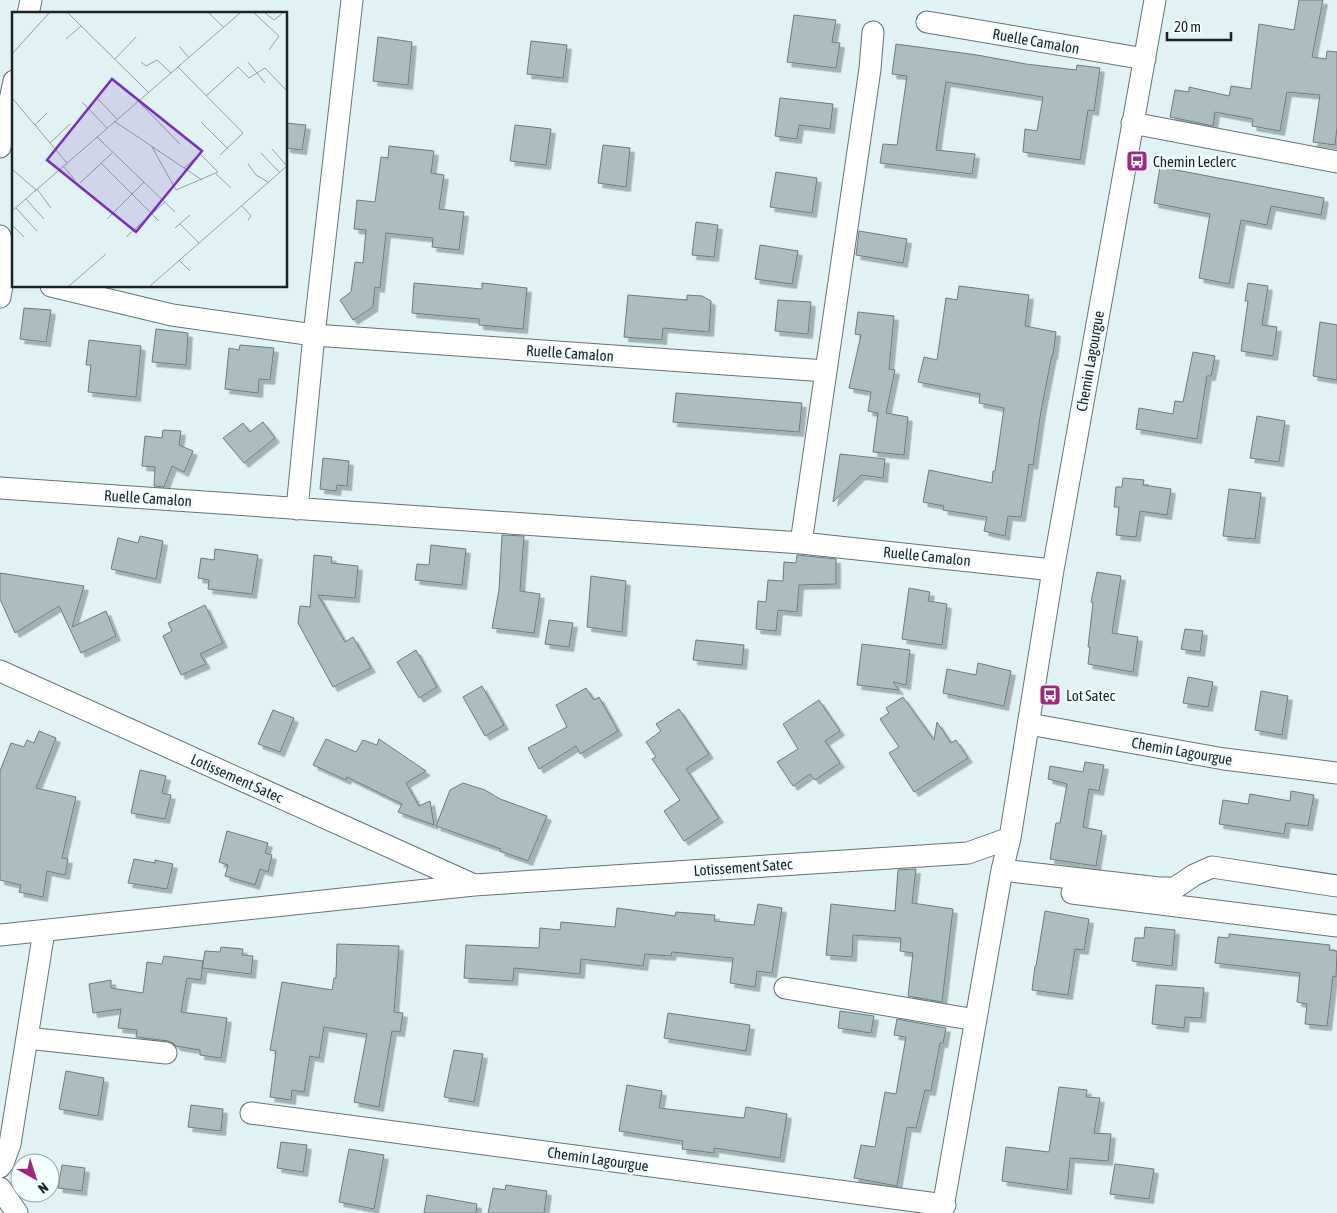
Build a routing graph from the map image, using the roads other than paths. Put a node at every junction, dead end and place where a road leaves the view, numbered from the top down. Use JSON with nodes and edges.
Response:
{"nodes":[{"id":1,"x":352,"y":0,"type":"edge"},
{"id":2,"x":1155,"y":0,"type":"edge"},
{"id":3,"x":927,"y":22,"type":"dead end"},
{"id":4,"x":872,"y":32,"type":"dead end"},
{"id":5,"x":1145,"y":59,"type":"junction"},
{"id":6,"x":12,"y":90,"type":"edge"},
{"id":7,"x":1132,"y":124,"type":"junction"},
{"id":8,"x":0,"y":147,"type":"edge"},
{"id":9,"x":1337,"y":162,"type":"edge"},
{"id":10,"x":0,"y":236,"type":"edge"},
{"id":11,"x":6,"y":276,"type":"edge"},
{"id":12,"x":59,"y":288,"type":"edge"},
{"id":13,"x":0,"y":298,"type":"edge"},
{"id":14,"x":314,"y":334,"type":"junction"},
{"id":15,"x":826,"y":371,"type":"junction"},
{"id":16,"x":0,"y":488,"type":"edge"},
{"id":17,"x":296,"y":509,"type":"junction"},
{"id":18,"x":801,"y":543,"type":"junction"},
{"id":19,"x":1053,"y":570,"type":"junction"},
{"id":20,"x":0,"y":671,"type":"edge"},
{"id":21,"x":1029,"y":724,"type":"junction"},
{"id":22,"x":1337,"y":773,"type":"edge"},
{"id":23,"x":1010,"y":838,"type":"junction"},
{"id":24,"x":1001,"y":877,"type":"junction"},
{"id":25,"x":474,"y":885,"type":"junction"},
{"id":26,"x":1337,"y":886,"type":"edge"},
{"id":27,"x":1337,"y":926,"type":"edge"},
{"id":28,"x":44,"y":931,"type":"junction"},
{"id":29,"x":0,"y":935,"type":"edge"},
{"id":30,"x":785,"y":988,"type":"dead end"},
{"id":31,"x":976,"y":1020,"type":"junction"},
{"id":32,"x":27,"y":1038,"type":"junction"},
{"id":33,"x":166,"y":1054,"type":"dead end"},
{"id":34,"x":251,"y":1113,"type":"dead end"},
{"id":35,"x":0,"y":1167,"type":"edge"},
{"id":36,"x":0,"y":1188,"type":"edge"},
{"id":37,"x":943,"y":1209,"type":"edge"},
{"id":38,"x":18,"y":1213,"type":"edge"}],
"edges":[{"from":1,"to":14,"type":"street"},
{"from":2,"to":5,"type":"street","name":"Chemin Lagourgue"},
{"from":3,"to":5,"type":"street","name":"Ruelle Camalon"},
{"from":4,"to":15,"type":"street"},
{"from":5,"to":7,"type":"street","name":"Chemin Lagourgue"},
{"from":6,"to":8,"type":"street"},
{"from":7,"to":9,"type":"street"},
{"from":7,"to":19,"type":"street","name":"Chemin Lagourgue"},
{"from":10,"to":11,"type":"street"},
{"from":11,"to":13,"type":"street"},
{"from":12,"to":14,"type":"street","name":"Ruelle Camalon"},
{"from":14,"to":15,"type":"street","name":"Ruelle Camalon"},
{"from":14,"to":17,"type":"street"},
{"from":15,"to":18,"type":"street"},
{"from":16,"to":17,"type":"street","name":"Ruelle Camalon"},
{"from":17,"to":18,"type":"street","name":"Ruelle Camalon"},
{"from":18,"to":19,"type":"street","name":"Ruelle Camalon"},
{"from":19,"to":21,"type":"street","name":"Chemin Lagourgue"},
{"from":20,"to":25,"type":"street","name":"Lotissement Satec"},
{"from":21,"to":22,"type":"street","name":"Chemin Lagourgue"},
{"from":21,"to":23,"type":"street","name":"Chemin Lagourgue"},
{"from":23,"to":24,"type":"street","name":"Chemin Lagourgue"},
{"from":23,"to":25,"type":"street","name":"Lotissement Satec"},
{"from":24,"to":26,"type":"street"},
{"from":24,"to":27,"type":"street"},
{"from":24,"to":31,"type":"street","name":"Chemin Lagourgue"},
{"from":25,"to":28,"type":"street","name":"Lotissement Satec"},
{"from":28,"to":29,"type":"street","name":"Lotissement Satec"},
{"from":28,"to":32,"type":"street"},
{"from":30,"to":31,"type":"street"},
{"from":31,"to":37,"type":"street","name":"Chemin Lagourgue"},
{"from":32,"to":33,"type":"street"},
{"from":32,"to":35,"type":"street"},
{"from":34,"to":37,"type":"street","name":"Chemin Lagourgue"},
{"from":36,"to":38,"type":"street"}]}
